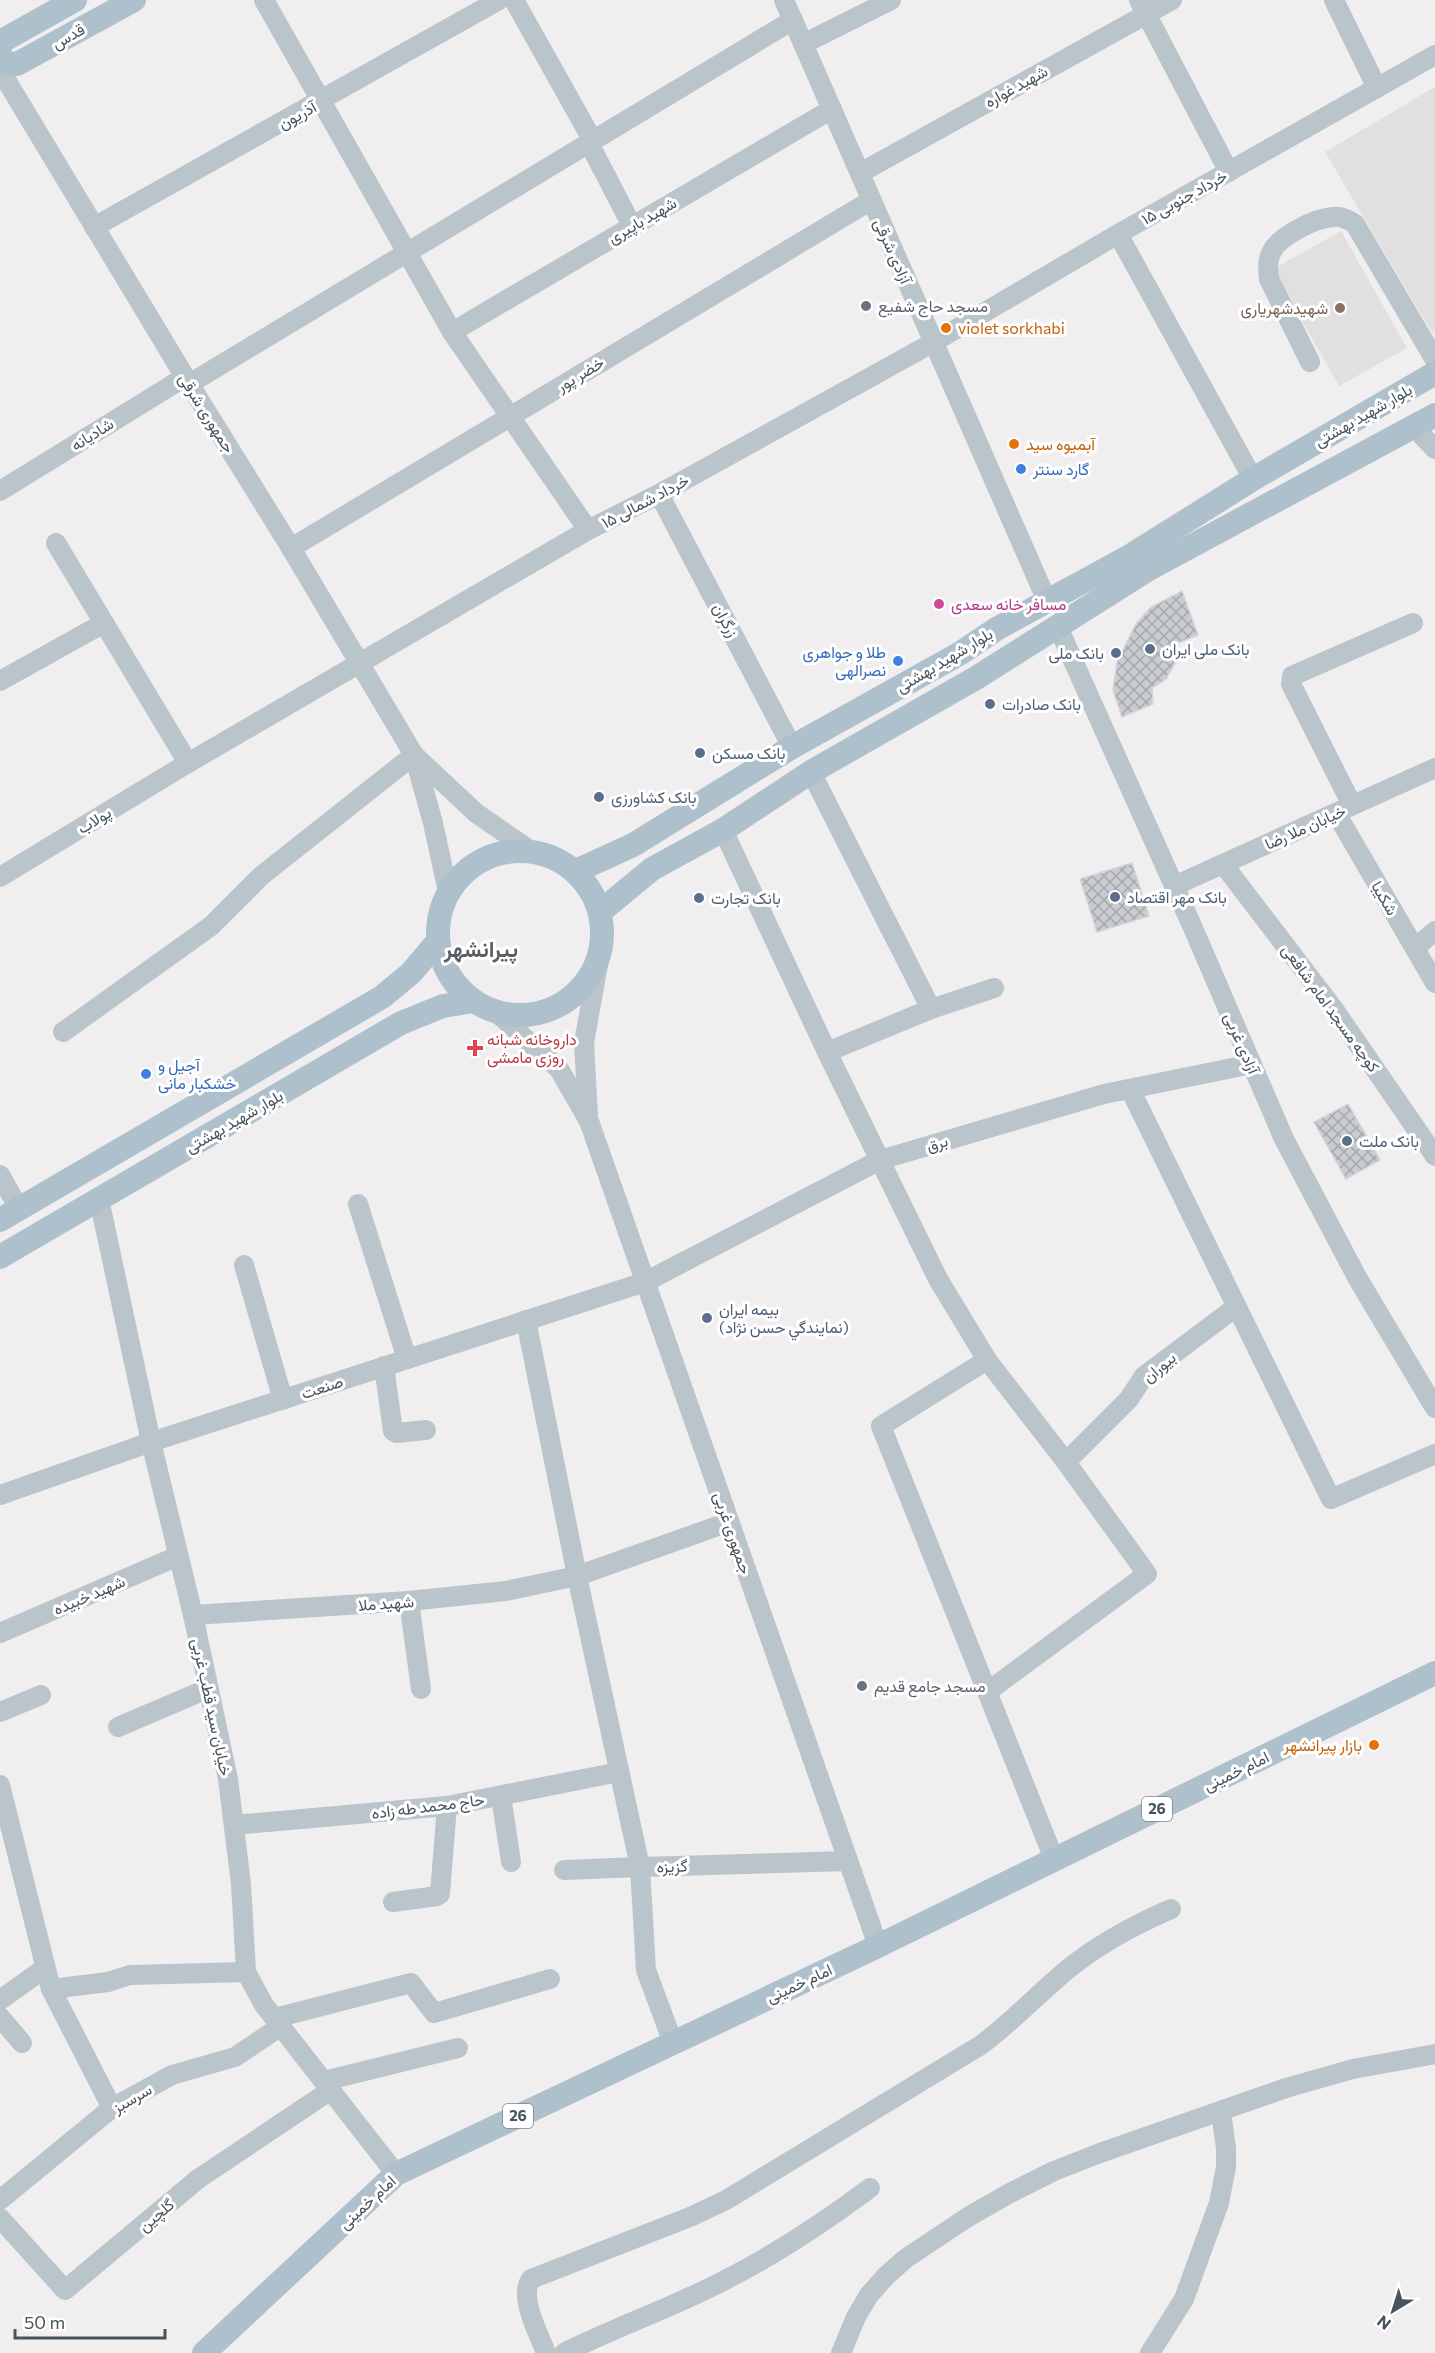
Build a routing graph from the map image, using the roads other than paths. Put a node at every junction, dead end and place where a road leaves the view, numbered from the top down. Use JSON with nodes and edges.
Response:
{"nodes":[{"id":1,"x":75,"y":0,"type":"edge"},
{"id":2,"x":134,"y":0,"type":"edge"},
{"id":3,"x":264,"y":0,"type":"edge"},
{"id":4,"x":499,"y":0,"type":"edge"},
{"id":5,"x":514,"y":0,"type":"edge"},
{"id":6,"x":784,"y":0,"type":"edge"},
{"id":7,"x":891,"y":0,"type":"edge"},
{"id":8,"x":1172,"y":0,"type":"edge"},
{"id":9,"x":1334,"y":0,"type":"edge"},
{"id":10,"x":1143,"y":7,"type":"edge"},
{"id":11,"x":793,"y":20,"type":"junction"},
{"id":12,"x":803,"y":44,"type":"junction"},
{"id":13,"x":0,"y":48,"type":"edge"},
{"id":14,"x":1435,"y":55,"type":"edge"},
{"id":15,"x":0,"y":63,"type":"edge"},
{"id":16,"x":0,"y":70,"type":"edge"},
{"id":17,"x":1377,"y":88,"type":"junction"},
{"id":18,"x":321,"y":102,"type":"junction"},
{"id":19,"x":832,"y":109,"type":"junction"},
{"id":20,"x":591,"y":142,"type":"junction"},
{"id":21,"x":1229,"y":172,"type":"junction"},
{"id":22,"x":860,"y":173,"type":"junction"},
{"id":23,"x":870,"y":201,"type":"junction"},
{"id":24,"x":632,"y":226,"type":"junction"},
{"id":25,"x":94,"y":227,"type":"junction"},
{"id":26,"x":1118,"y":234,"type":"junction"},
{"id":27,"x":406,"y":253,"type":"junction"},
{"id":28,"x":452,"y":332,"type":"junction"},
{"id":29,"x":934,"y":342,"type":"junction"},
{"id":30,"x":1435,"y":360,"type":"edge"},
{"id":31,"x":1310,"y":362,"type":"dead end"},
{"id":32,"x":1435,"y":373,"type":"edge"},
{"id":33,"x":187,"y":381,"type":"junction"},
{"id":34,"x":1435,"y":414,"type":"edge"},
{"id":35,"x":511,"y":415,"type":"junction"},
{"id":36,"x":1414,"y":427,"type":"junction"},
{"id":37,"x":1435,"y":449,"type":"edge"},
{"id":38,"x":1253,"y":479,"type":"junction"},
{"id":39,"x":0,"y":491,"type":"edge"},
{"id":40,"x":659,"y":494,"type":"junction"},
{"id":41,"x":588,"y":530,"type":"junction"},
{"id":42,"x":56,"y":543,"type":"dead end"},
{"id":43,"x":291,"y":548,"type":"junction"},
{"id":44,"x":1047,"y":601,"type":"junction"},
{"id":45,"x":104,"y":623,"type":"junction"},
{"id":46,"x":1413,"y":623,"type":"dead end"},
{"id":47,"x":1058,"y":627,"type":"junction"},
{"id":48,"x":358,"y":663,"type":"junction"},
{"id":49,"x":0,"y":681,"type":"edge"},
{"id":50,"x":792,"y":747,"type":"junction"},
{"id":51,"x":414,"y":755,"type":"junction"},
{"id":52,"x":188,"y":763,"type":"junction"},
{"id":53,"x":1435,"y":768,"type":"edge"},
{"id":54,"x":812,"y":772,"type":"junction"},
{"id":55,"x":1344,"y":809,"type":"junction"},
{"id":56,"x":723,"y":830,"type":"junction"},
{"id":57,"x":531,"y":851,"type":"junction"},
{"id":58,"x":1223,"y":864,"type":"junction"},
{"id":59,"x":576,"y":871,"type":"junction"},
{"id":60,"x":0,"y":877,"type":"edge"},
{"id":61,"x":1174,"y":886,"type":"junction"},
{"id":62,"x":448,"y":892,"type":"junction"},
{"id":63,"x":600,"y":912,"type":"junction"},
{"id":64,"x":1435,"y":931,"type":"edge"},
{"id":65,"x":438,"y":941,"type":"junction"},
{"id":66,"x":1414,"y":948,"type":"junction"},
{"id":67,"x":599,"y":959,"type":"junction"},
{"id":68,"x":1435,"y":983,"type":"edge"},
{"id":69,"x":994,"y":988,"type":"dead end"},
{"id":70,"x":484,"y":1006,"type":"junction"},
{"id":71,"x":931,"y":1009,"type":"junction"},
{"id":72,"x":63,"y":1032,"type":"dead end"},
{"id":73,"x":827,"y":1052,"type":"junction"},
{"id":74,"x":1252,"y":1064,"type":"junction"},
{"id":75,"x":1130,"y":1089,"type":"junction"},
{"id":76,"x":589,"y":1121,"type":"junction"},
{"id":77,"x":1435,"y":1156,"type":"edge"},
{"id":78,"x":880,"y":1160,"type":"junction"},
{"id":79,"x":0,"y":1175,"type":"edge"},
{"id":80,"x":99,"y":1199,"type":"junction"},
{"id":81,"x":358,"y":1204,"type":"dead end"},
{"id":82,"x":9,"y":1214,"type":"edge"},
{"id":83,"x":0,"y":1257,"type":"edge"},
{"id":84,"x":244,"y":1265,"type":"dead end"},
{"id":85,"x":645,"y":1282,"type":"junction"},
{"id":86,"x":1236,"y":1307,"type":"junction"},
{"id":87,"x":526,"y":1320,"type":"junction"},
{"id":88,"x":407,"y":1359,"type":"junction"},
{"id":89,"x":987,"y":1360,"type":"junction"},
{"id":90,"x":384,"y":1366,"type":"junction"},
{"id":91,"x":283,"y":1400,"type":"junction"},
{"id":92,"x":1435,"y":1408,"type":"edge"},
{"id":93,"x":426,"y":1430,"type":"dead end"},
{"id":94,"x":151,"y":1443,"type":"junction"},
{"id":95,"x":1435,"y":1454,"type":"edge"},
{"id":96,"x":1066,"y":1462,"type":"junction"},
{"id":97,"x":0,"y":1495,"type":"edge"},
{"id":98,"x":729,"y":1522,"type":"junction"},
{"id":99,"x":178,"y":1556,"type":"junction"},
{"id":100,"x":577,"y":1576,"type":"junction"},
{"id":101,"x":409,"y":1601,"type":"junction"},
{"id":102,"x":193,"y":1615,"type":"junction"},
{"id":103,"x":0,"y":1634,"type":"edge"},
{"id":104,"x":1435,"y":1673,"type":"edge"},
{"id":105,"x":207,"y":1689,"type":"junction"},
{"id":106,"x":421,"y":1689,"type":"dead end"},
{"id":107,"x":987,"y":1692,"type":"junction"},
{"id":108,"x":41,"y":1695,"type":"dead end"},
{"id":109,"x":0,"y":1712,"type":"edge"},
{"id":110,"x":118,"y":1727,"type":"dead end"},
{"id":111,"x":620,"y":1772,"type":"junction"},
{"id":112,"x":0,"y":1785,"type":"edge"},
{"id":113,"x":501,"y":1796,"type":"junction"},
{"id":114,"x":447,"y":1806,"type":"junction"},
{"id":115,"x":234,"y":1825,"type":"junction"},
{"id":116,"x":1054,"y":1859,"type":"junction"},
{"id":117,"x":848,"y":1861,"type":"junction"},
{"id":118,"x":511,"y":1862,"type":"dead end"},
{"id":119,"x":640,"y":1867,"type":"junction"},
{"id":120,"x":564,"y":1870,"type":"dead end"},
{"id":121,"x":393,"y":1902,"type":"dead end"},
{"id":122,"x":1171,"y":1908,"type":"dead end"},
{"id":123,"x":878,"y":1946,"type":"junction"},
{"id":124,"x":45,"y":1968,"type":"junction"},
{"id":125,"x":246,"y":1972,"type":"junction"},
{"id":126,"x":550,"y":1979,"type":"dead end"},
{"id":127,"x":51,"y":1989,"type":"junction"},
{"id":128,"x":0,"y":2000,"type":"edge"},
{"id":129,"x":0,"y":2017,"type":"edge"},
{"id":130,"x":278,"y":2022,"type":"junction"},
{"id":131,"x":22,"y":2043,"type":"dead end"},
{"id":132,"x":673,"y":2043,"type":"junction"},
{"id":133,"x":458,"y":2048,"type":"dead end"},
{"id":134,"x":1435,"y":2054,"type":"edge"},
{"id":135,"x":327,"y":2086,"type":"junction"},
{"id":136,"x":112,"y":2108,"type":"junction"},
{"id":137,"x":1221,"y":2112,"type":"junction"},
{"id":138,"x":396,"y":2174,"type":"junction"},
{"id":139,"x":870,"y":2188,"type":"dead end"},
{"id":140,"x":0,"y":2200,"type":"edge"},
{"id":141,"x":0,"y":2218,"type":"edge"},
{"id":142,"x":1199,"y":2260,"type":"junction"},
{"id":143,"x":204,"y":2353,"type":"edge"},
{"id":144,"x":546,"y":2353,"type":"edge"},
{"id":145,"x":564,"y":2353,"type":"edge"},
{"id":146,"x":841,"y":2353,"type":"edge"},
{"id":147,"x":1134,"y":2353,"type":"edge"},
{"id":148,"x":1150,"y":2353,"type":"edge"}],
"edges":[{"from":1,"to":13,"type":"main road","name":"قدس"},
{"from":2,"to":15,"type":"main road","name":"قدس"},
{"from":3,"to":18,"type":"street"},
{"from":4,"to":18,"type":"street","name":"آذریون"},
{"from":5,"to":20,"type":"street"},
{"from":6,"to":11,"type":"street","name":"آزادی شرقی"},
{"from":7,"to":12,"type":"street"},
{"from":8,"to":10,"type":"street","name":"شهید غواره"},
{"from":9,"to":17,"type":"street"},
{"from":10,"to":21,"type":"street"},
{"from":10,"to":22,"type":"street","name":"شهید غواره"},
{"from":11,"to":12,"type":"street","name":"آزادی شرقی"},
{"from":11,"to":20,"type":"street","name":"شادیانه"},
{"from":12,"to":19,"type":"street","name":"آزادی شرقی"},
{"from":14,"to":17,"type":"street","name":"۱۵ خرداد جنوبی"},
{"from":16,"to":25,"type":"street","name":"جمهوری شرقی"},
{"from":17,"to":21,"type":"street","name":"۱۵ خرداد جنوبی"},
{"from":18,"to":25,"type":"street","name":"آذریون"},
{"from":18,"to":27,"type":"street"},
{"from":19,"to":22,"type":"street","name":"آزادی شرقی"},
{"from":19,"to":24,"type":"street","name":"شهید باپیری"},
{"from":20,"to":24,"type":"street"},
{"from":20,"to":27,"type":"street","name":"شادیانه"},
{"from":21,"to":26,"type":"street","name":"۱۵ خرداد جنوبی"},
{"from":22,"to":23,"type":"street","name":"آزادی شرقی"},
{"from":23,"to":29,"type":"street","name":"آزادی شرقی"},
{"from":23,"to":35,"type":"street","name":"خضر پور"},
{"from":24,"to":28,"type":"street","name":"شهید باپیری"},
{"from":25,"to":33,"type":"street","name":"جمهوری شرقی"},
{"from":26,"to":29,"type":"street","name":"۱۵ خرداد جنوبی"},
{"from":26,"to":38,"type":"street"},
{"from":27,"to":28,"type":"street"},
{"from":27,"to":33,"type":"street","name":"شادیانه"},
{"from":28,"to":35,"type":"street"},
{"from":29,"to":40,"type":"street","name":"۱۵ خرداد شمالی"},
{"from":29,"to":44,"type":"street","name":"آزادی شرقی"},
{"from":30,"to":31,"type":"street"},
{"from":32,"to":38,"type":"main road","name":"بلوار شهید بهشتی"},
{"from":33,"to":39,"type":"street","name":"شادیانه"},
{"from":33,"to":43,"type":"street","name":"جمهوری شرقی"},
{"from":34,"to":36,"type":"main road","name":"بلوار شهید بهشتی"},
{"from":35,"to":41,"type":"street"},
{"from":35,"to":43,"type":"street","name":"خضر پور"},
{"from":36,"to":37,"type":"street"},
{"from":36,"to":47,"type":"main road","name":"بلوار شهید بهشتی"},
{"from":38,"to":44,"type":"main road","name":"بلوار شهید بهشتی"},
{"from":40,"to":41,"type":"street","name":"۱۵ خرداد شمالی"},
{"from":40,"to":50,"type":"street","name":"زرگران"},
{"from":41,"to":48,"type":"street","name":"۱۵ خرداد شمالی"},
{"from":42,"to":45,"type":"street"},
{"from":43,"to":48,"type":"street","name":"جمهوری شرقی"},
{"from":44,"to":50,"type":"main road","name":"بلوار شهید بهشتی"},
{"from":45,"to":49,"type":"street"},
{"from":45,"to":52,"type":"street"},
{"from":46,"to":55,"type":"street","name":"شکیبا"},
{"from":47,"to":54,"type":"main road","name":"بلوار شهید بهشتی"},
{"from":47,"to":61,"type":"street","name":"آزادی غربی"},
{"from":48,"to":51,"type":"street","name":"جمهوری شرقی"},
{"from":48,"to":52,"type":"street","name":"۱۵ خرداد شمالی"},
{"from":50,"to":59,"type":"main road","name":"بلوار شهید بهشتی"},
{"from":51,"to":57,"type":"street"},
{"from":51,"to":62,"type":"street"},
{"from":51,"to":72,"type":"street"},
{"from":52,"to":60,"type":"street","name":"پولاب"},
{"from":53,"to":55,"type":"street","name":"خیابان ملا رضا"},
{"from":54,"to":56,"type":"main road","name":"بلوار شهید بهشتی"},
{"from":54,"to":71,"type":"street"},
{"from":55,"to":58,"type":"street","name":"خیابان ملا رضا"},
{"from":55,"to":66,"type":"street","name":"شکیبا"},
{"from":56,"to":63,"type":"main road","name":"بلوار شهید بهشتی"},
{"from":56,"to":73,"type":"street"},
{"from":57,"to":59,"type":"main road"},
{"from":57,"to":62,"type":"main road"},
{"from":58,"to":61,"type":"street","name":"خیابان ملا رضا"},
{"from":58,"to":77,"type":"street","name":"کوچه مسجد امام شافعی"},
{"from":59,"to":63,"type":"main road"},
{"from":61,"to":74,"type":"street","name":"آزادی غربی"},
{"from":62,"to":65,"type":"main road"},
{"from":63,"to":67,"type":"main road"},
{"from":64,"to":66,"type":"street"},
{"from":65,"to":70,"type":"main road"},
{"from":65,"to":82,"type":"main road","name":"بلوار شهید بهشتی"},
{"from":66,"to":68,"type":"street","name":"شکیبا"},
{"from":67,"to":70,"type":"main road"},
{"from":67,"to":76,"type":"street"},
{"from":69,"to":71,"type":"street"},
{"from":70,"to":76,"type":"street"},
{"from":70,"to":80,"type":"main road","name":"بلوار شهید بهشتی"},
{"from":71,"to":73,"type":"street"},
{"from":73,"to":78,"type":"street"},
{"from":74,"to":75,"type":"street","name":"برق"},
{"from":74,"to":92,"type":"street","name":"آزادی غربی"},
{"from":75,"to":78,"type":"street","name":"برق"},
{"from":75,"to":86,"type":"street"},
{"from":76,"to":85,"type":"street","name":"جمهوری غربی"},
{"from":78,"to":85,"type":"street","name":"برق"},
{"from":78,"to":89,"type":"street"},
{"from":79,"to":82,"type":"street"},
{"from":80,"to":83,"type":"main road","name":"بلوار شهید بهشتی"},
{"from":80,"to":94,"type":"street","name":"خیابان سید قطب غربی"},
{"from":81,"to":88,"type":"street"},
{"from":84,"to":91,"type":"street"},
{"from":85,"to":87,"type":"street","name":"صنعت"},
{"from":85,"to":98,"type":"street","name":"جمهوری غربی"},
{"from":86,"to":95,"type":"street"},
{"from":86,"to":96,"type":"street","name":"بیوران"},
{"from":87,"to":88,"type":"street","name":"صنعت"},
{"from":87,"to":100,"type":"street"},
{"from":88,"to":90,"type":"street","name":"صنعت"},
{"from":89,"to":96,"type":"street"},
{"from":89,"to":107,"type":"street"},
{"from":90,"to":91,"type":"street","name":"صنعت"},
{"from":90,"to":93,"type":"street"},
{"from":91,"to":94,"type":"street","name":"صنعت"},
{"from":94,"to":97,"type":"street","name":"صنعت"},
{"from":94,"to":99,"type":"street","name":"خیابان سید قطب غربی"},
{"from":96,"to":107,"type":"street"},
{"from":98,"to":100,"type":"street","name":"شهید ملا"},
{"from":98,"to":117,"type":"street","name":"جمهوری غربی"},
{"from":99,"to":102,"type":"street","name":"خیابان سید قطب غربی"},
{"from":99,"to":103,"type":"street","name":"شهید خبیده"},
{"from":100,"to":101,"type":"street","name":"شهید ملا"},
{"from":100,"to":111,"type":"street"},
{"from":101,"to":102,"type":"street","name":"شهید ملا"},
{"from":101,"to":106,"type":"street"},
{"from":102,"to":105,"type":"street","name":"خیابان سید قطب غربی"},
{"from":104,"to":116,"type":"main road","name":"امام خمینی","number":"26"},
{"from":105,"to":110,"type":"street"},
{"from":105,"to":115,"type":"street","name":"خیابان سید قطب غربی"},
{"from":107,"to":116,"type":"street"},
{"from":108,"to":109,"type":"street"},
{"from":111,"to":113,"type":"street","name":"حاج محمد طه زاده"},
{"from":111,"to":119,"type":"street"},
{"from":112,"to":124,"type":"street"},
{"from":113,"to":114,"type":"street","name":"حاج محمد طه زاده"},
{"from":113,"to":118,"type":"street"},
{"from":114,"to":115,"type":"street","name":"حاج محمد طه زاده"},
{"from":114,"to":121,"type":"street"},
{"from":115,"to":125,"type":"street","name":"خیابان سید قطب غربی"},
{"from":116,"to":123,"type":"main road","name":"امام خمینی","number":"26"},
{"from":117,"to":119,"type":"street","name":"گزیزه"},
{"from":117,"to":123,"type":"street","name":"جمهوری غربی"},
{"from":119,"to":120,"type":"street"},
{"from":119,"to":132,"type":"street","name":"گزیزه"},
{"from":122,"to":144,"type":"street"},
{"from":123,"to":132,"type":"main road","name":"امام خمینی","number":"26"},
{"from":124,"to":127,"type":"street"},
{"from":124,"to":128,"type":"street"},
{"from":125,"to":127,"type":"street"},
{"from":125,"to":130,"type":"street","name":"خیابان سید قطب غربی"},
{"from":126,"to":130,"type":"street","name":"سرسبز"},
{"from":127,"to":136,"type":"street"},
{"from":129,"to":131,"type":"street"},
{"from":130,"to":135,"type":"street","name":"خیابان سید قطب غربی"},
{"from":130,"to":136,"type":"street","name":"سرسبز"},
{"from":132,"to":138,"type":"main road","name":"امام خمینی","number":"26"},
{"from":133,"to":135,"type":"street"},
{"from":134,"to":137,"type":"street"},
{"from":135,"to":138,"type":"street","name":"خیابان سید قطب غربی"},
{"from":135,"to":141,"type":"street","name":"گلچین"},
{"from":136,"to":140,"type":"street","name":"سرسبز"},
{"from":137,"to":142,"type":"street"},
{"from":137,"to":146,"type":"street"},
{"from":138,"to":143,"type":"main road","name":"امام خمینی","number":"26"},
{"from":139,"to":145,"type":"street"},
{"from":142,"to":147,"type":"street"},
{"from":142,"to":148,"type":"street"}]}
